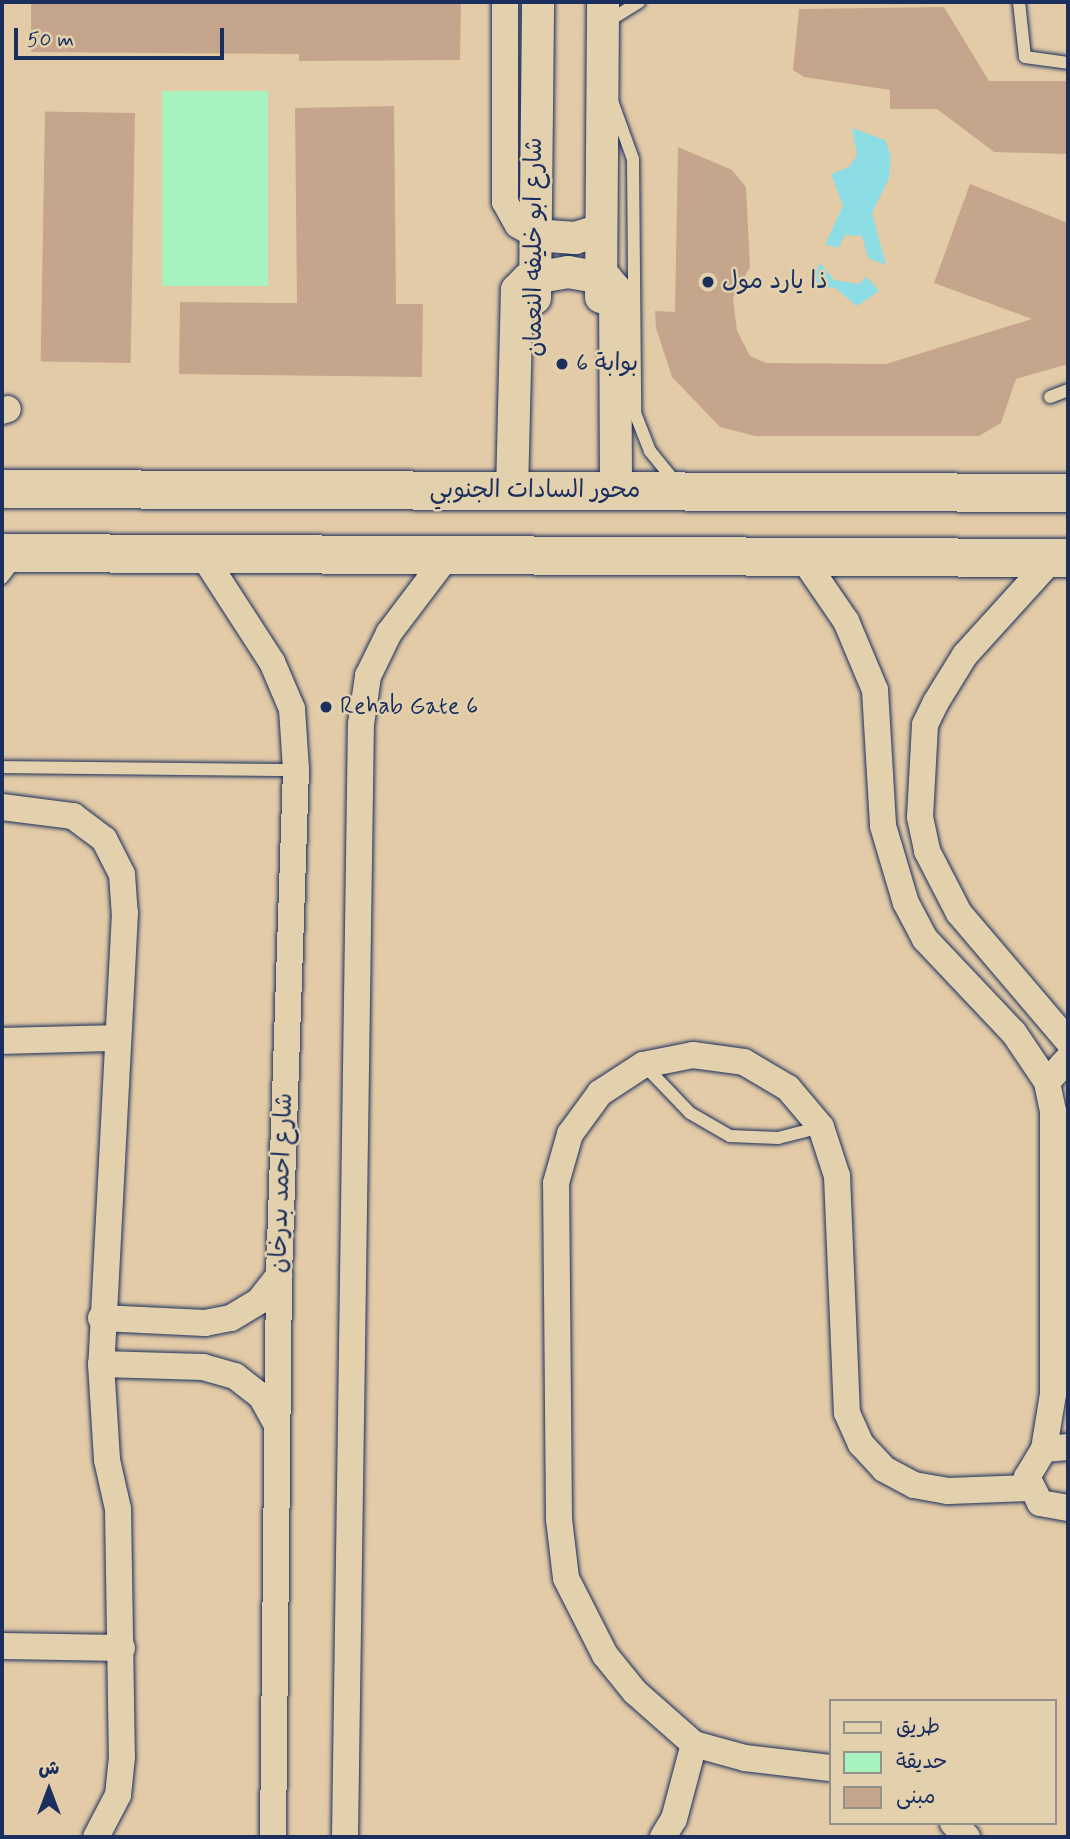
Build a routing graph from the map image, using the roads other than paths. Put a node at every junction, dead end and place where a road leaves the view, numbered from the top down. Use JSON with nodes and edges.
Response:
{"nodes":[{"id":1,"x":505,"y":2,"type":"edge"},
{"id":2,"x":538,"y":2,"type":"edge"},
{"id":3,"x":639,"y":2,"type":"edge"},
{"id":4,"x":1019,"y":2,"type":"edge"},
{"id":5,"x":603,"y":13,"type":"edge"},
{"id":6,"x":1068,"y":63,"type":"edge"},
{"id":7,"x":602,"y":77,"type":"junction"},
{"id":8,"x":601,"y":230,"type":"junction"},
{"id":9,"x":535,"y":235,"type":"junction"},
{"id":10,"x":535,"y":277,"type":"junction"},
{"id":11,"x":601,"y":277,"type":"junction"},
{"id":12,"x":1068,"y":390,"type":"edge"},
{"id":13,"x":1050,"y":397,"type":"dead end"},
{"id":14,"x":2,"y":489,"type":"edge"},
{"id":15,"x":609,"y":491,"type":"junction"},
{"id":16,"x":684,"y":491,"type":"junction"},
{"id":17,"x":523,"y":492,"type":"junction"},
{"id":18,"x":1068,"y":494,"type":"edge"},
{"id":19,"x":202,"y":554,"type":"junction"},
{"id":20,"x":448,"y":555,"type":"junction"},
{"id":21,"x":802,"y":557,"type":"junction"},
{"id":22,"x":1060,"y":558,"type":"edge"},
{"id":23,"x":8,"y":561,"type":"edge"},
{"id":24,"x":879,"y":723,"type":"junction"},
{"id":25,"x":925,"y":725,"type":"junction"},
{"id":26,"x":2,"y":767,"type":"edge"},
{"id":27,"x":296,"y":770,"type":"junction"},
{"id":28,"x":882,"y":793,"type":"junction"},
{"id":29,"x":921,"y":794,"type":"junction"},
{"id":30,"x":2,"y":807,"type":"edge"},
{"id":31,"x":118,"y":1038,"type":"junction"},
{"id":32,"x":2,"y":1041,"type":"edge"},
{"id":33,"x":1068,"y":1041,"type":"edge"},
{"id":34,"x":1068,"y":1059,"type":"edge"},
{"id":35,"x":643,"y":1065,"type":"junction"},
{"id":36,"x":1047,"y":1082,"type":"junction"},
{"id":37,"x":1061,"y":1116,"type":"edge"},
{"id":38,"x":821,"y":1127,"type":"junction"},
{"id":39,"x":279,"y":1275,"type":"junction"},
{"id":40,"x":101,"y":1318,"type":"junction"},
{"id":41,"x":100,"y":1364,"type":"junction"},
{"id":42,"x":277,"y":1425,"type":"junction"},
{"id":43,"x":1056,"y":1448,"type":"edge"},
{"id":44,"x":1029,"y":1488,"type":"junction"},
{"id":45,"x":1065,"y":1513,"type":"edge"},
{"id":46,"x":2,"y":1646,"type":"edge"},
{"id":47,"x":122,"y":1648,"type":"junction"},
{"id":48,"x":694,"y":1744,"type":"junction"},
{"id":49,"x":828,"y":1768,"type":"edge"},
{"id":50,"x":96,"y":1837,"type":"edge"},
{"id":51,"x":273,"y":1837,"type":"edge"},
{"id":52,"x":345,"y":1837,"type":"edge"},
{"id":53,"x":663,"y":1837,"type":"edge"}],
"edges":[{"from":1,"to":9,"type":"street"},
{"from":2,"to":9,"type":"street","name":"شارع ابو خليفه النعمان"},
{"from":3,"to":5,"type":"lane"},
{"from":4,"to":6,"type":"lane"},
{"from":5,"to":7,"type":"street"},
{"from":7,"to":8,"type":"street"},
{"from":7,"to":16,"type":"lane"},
{"from":8,"to":9,"type":"street"},
{"from":8,"to":11,"type":"street"},
{"from":9,"to":10,"type":"street","name":"شارع ابو خليفه النعمان"},
{"from":10,"to":11,"type":"street"},
{"from":10,"to":17,"type":"street","name":"شارع ابو خليفه النعمان"},
{"from":11,"to":15,"type":"street"},
{"from":12,"to":13,"type":"lane"},
{"from":14,"to":17,"type":"main road","name":"محور السادات الجنوبي"},
{"from":15,"to":16,"type":"main road","name":"محور السادات الجنوبي"},
{"from":15,"to":17,"type":"main road","name":"محور السادات الجنوبي"},
{"from":16,"to":18,"type":"main road","name":"محور السادات الجنوبي"},
{"from":19,"to":20,"type":"main road"},
{"from":19,"to":23,"type":"main road"},
{"from":19,"to":27,"type":"street","name":"شارع احمد بدرخان"},
{"from":20,"to":21,"type":"main road"},
{"from":20,"to":52,"type":"street"},
{"from":21,"to":22,"type":"main road"},
{"from":21,"to":24,"type":"street"},
{"from":22,"to":25,"type":"street"},
{"from":24,"to":25,"type":"street"},
{"from":24,"to":28,"type":"street"},
{"from":25,"to":29,"type":"street"},
{"from":26,"to":27,"type":"lane"},
{"from":27,"to":39,"type":"street","name":"شارع احمد بدرخان"},
{"from":28,"to":29,"type":"street"},
{"from":28,"to":36,"type":"street"},
{"from":29,"to":33,"type":"street"},
{"from":30,"to":31,"type":"street"},
{"from":31,"to":32,"type":"street"},
{"from":31,"to":40,"type":"street"},
{"from":34,"to":36,"type":"street"},
{"from":35,"to":38,"type":"street"},
{"from":35,"to":38,"type":"lane"},
{"from":35,"to":48,"type":"street"},
{"from":36,"to":37,"type":"street"},
{"from":37,"to":43,"type":"street"},
{"from":38,"to":44,"type":"street"},
{"from":39,"to":40,"type":"street"},
{"from":39,"to":42,"type":"street","name":"شارع احمد بدرخان"},
{"from":40,"to":41,"type":"street"},
{"from":41,"to":42,"type":"street"},
{"from":41,"to":47,"type":"street"},
{"from":42,"to":51,"type":"street","name":"شارع احمد بدرخان"},
{"from":43,"to":44,"type":"street"},
{"from":44,"to":45,"type":"street"},
{"from":46,"to":47,"type":"street"},
{"from":47,"to":50,"type":"street"},
{"from":48,"to":49,"type":"street"},
{"from":48,"to":53,"type":"street"}]}
